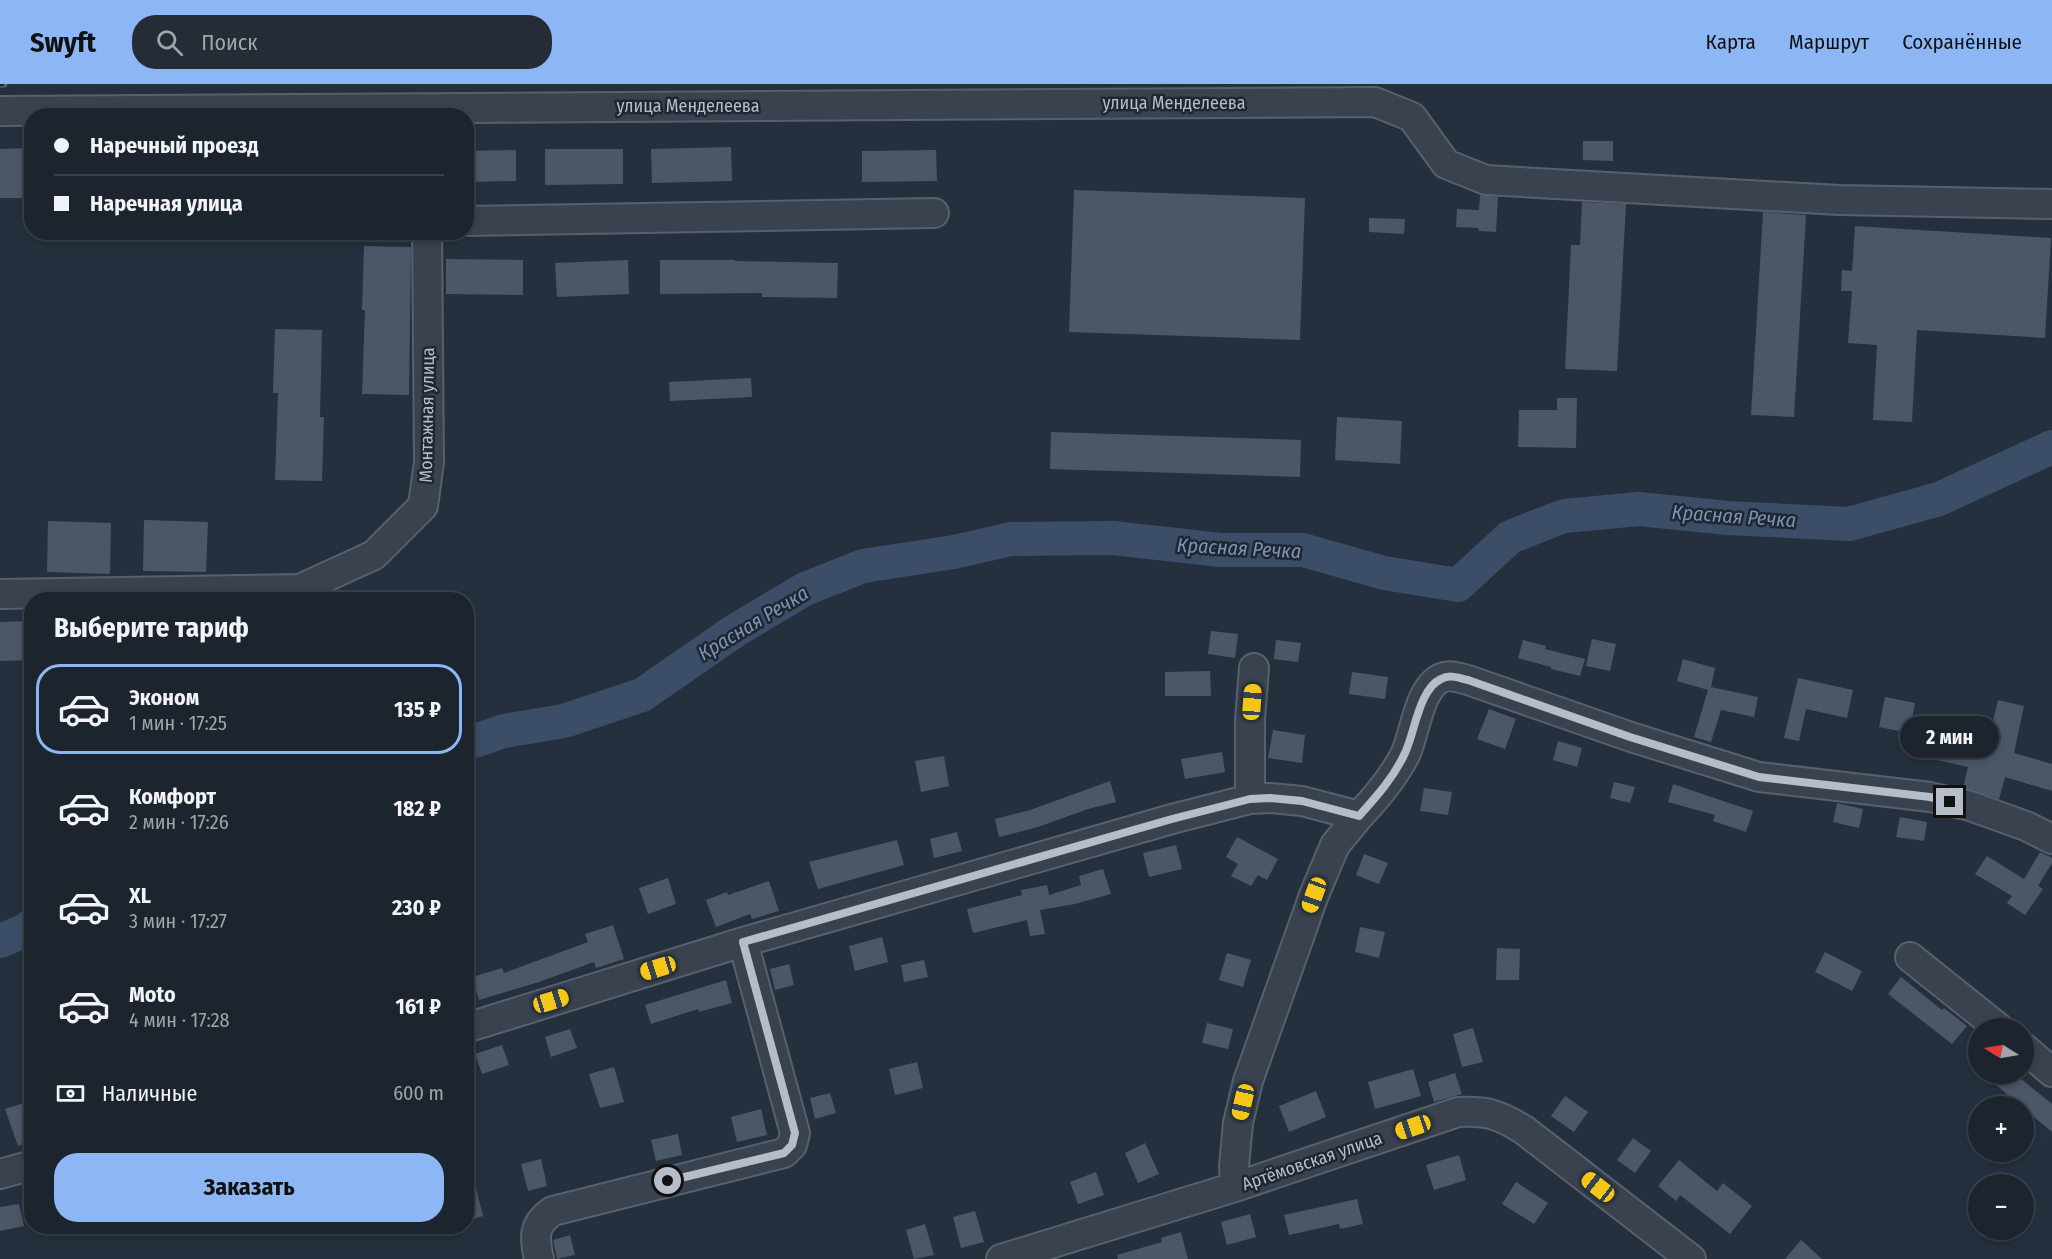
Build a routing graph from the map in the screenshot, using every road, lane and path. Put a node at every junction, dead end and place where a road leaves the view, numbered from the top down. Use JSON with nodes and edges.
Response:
{"nodes":[{"id":1,"x":1379,"y":93,"type":"edge"},
{"id":2,"x":893,"y":94,"type":"edge"},
{"id":3,"x":474,"y":110,"type":"edge"},
{"id":4,"x":0,"y":111,"type":"edge"},
{"id":5,"x":24,"y":111,"type":"edge"},
{"id":6,"x":2052,"y":204,"type":"edge"},
{"id":7,"x":934,"y":213,"type":"dead end"},
{"id":8,"x":474,"y":221,"type":"edge"},
{"id":9,"x":427,"y":240,"type":"edge"},
{"id":10,"x":120,"y":592,"type":"edge"},
{"id":11,"x":0,"y":594,"type":"edge"},
{"id":12,"x":24,"y":594,"type":"edge"},
{"id":13,"x":1254,"y":668,"type":"dead end"},
{"id":14,"x":1250,"y":799,"type":"junction"},
{"id":15,"x":1359,"y":816,"type":"junction"},
{"id":16,"x":2052,"y":839,"type":"edge"},
{"id":17,"x":743,"y":942,"type":"junction"},
{"id":18,"x":1910,"y":957,"type":"dead end"},
{"id":19,"x":1986,"y":1018,"type":"edge"},
{"id":20,"x":474,"y":1026,"type":"edge"},
{"id":21,"x":2034,"y":1057,"type":"edge"},
{"id":22,"x":2052,"y":1072,"type":"edge"},
{"id":23,"x":24,"y":1167,"type":"edge"},
{"id":24,"x":0,"y":1174,"type":"edge"},
{"id":25,"x":1235,"y":1187,"type":"junction"},
{"id":26,"x":539,"y":1259,"type":"edge"},
{"id":27,"x":1001,"y":1259,"type":"edge"},
{"id":28,"x":1691,"y":1259,"type":"edge"}],
"edges":[{"from":1,"to":2,"type":"street","name":"улица Менделеева"},
{"from":1,"to":6,"type":"street"},
{"from":2,"to":3,"type":"street","name":"улица Менделеева"},
{"from":4,"to":5,"type":"street","name":"улица Менделеева"},
{"from":7,"to":8,"type":"street"},
{"from":9,"to":10,"type":"street","name":"Монтажная улица"},
{"from":11,"to":12,"type":"street","name":"Монтажная улица"},
{"from":13,"to":14,"type":"street"},
{"from":14,"to":15,"type":"street"},
{"from":14,"to":17,"type":"street"},
{"from":15,"to":16,"type":"street"},
{"from":15,"to":25,"type":"street"},
{"from":17,"to":20,"type":"street"},
{"from":17,"to":26,"type":"street"},
{"from":18,"to":19,"type":"street"},
{"from":21,"to":22,"type":"street"},
{"from":23,"to":24,"type":"street"},
{"from":25,"to":27,"type":"street","name":"Артёмовская улица"},
{"from":25,"to":28,"type":"street","name":"Артёмовская улица"}]}
